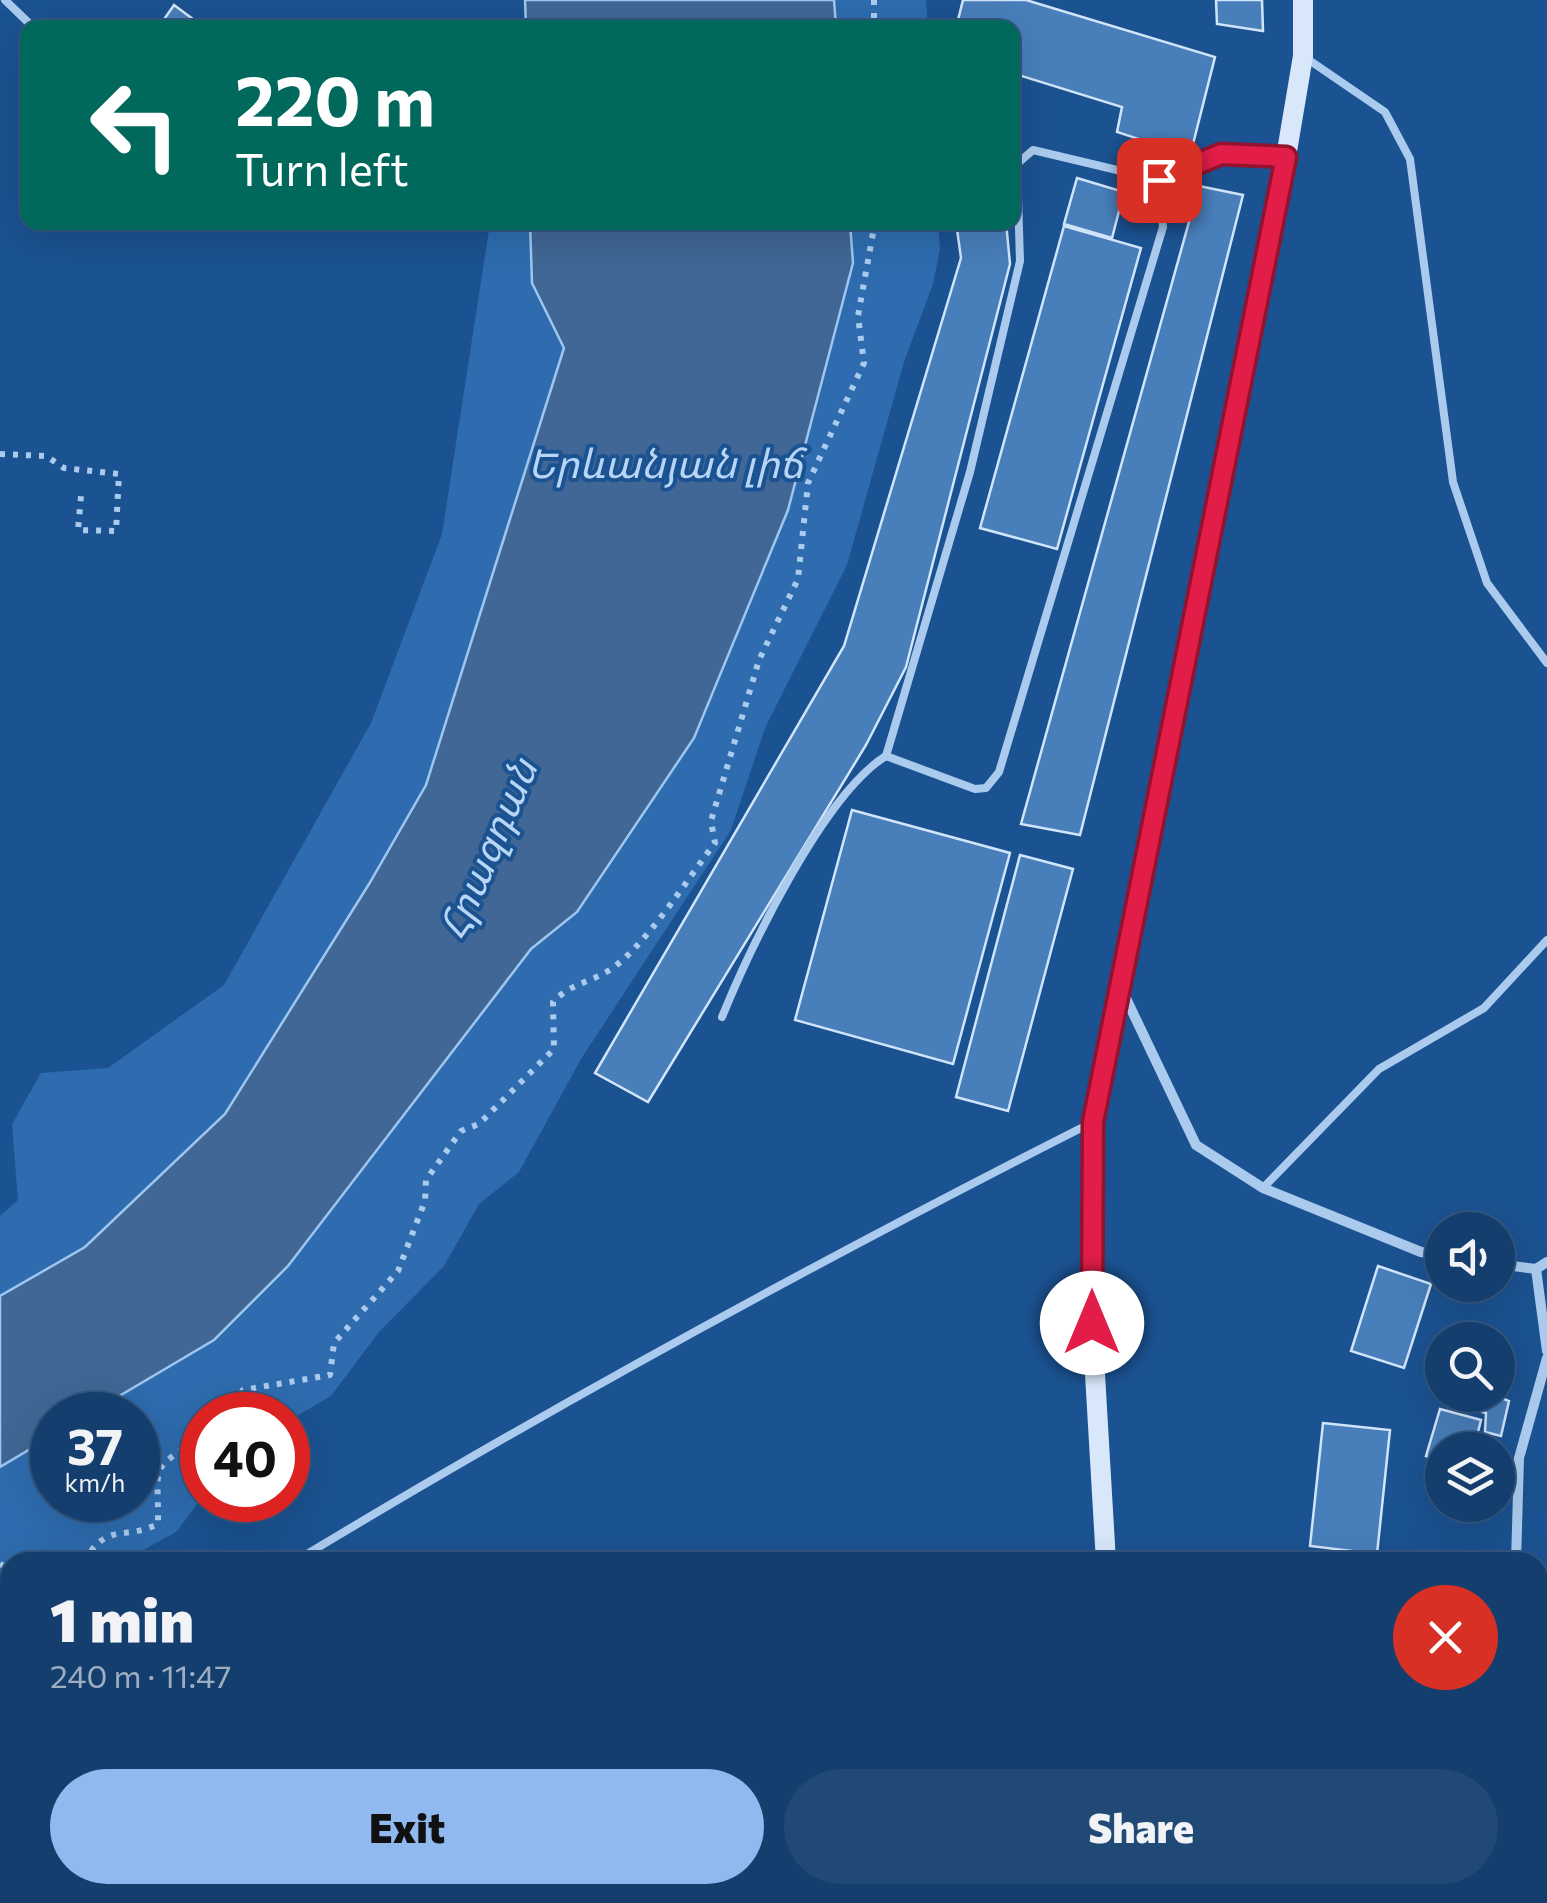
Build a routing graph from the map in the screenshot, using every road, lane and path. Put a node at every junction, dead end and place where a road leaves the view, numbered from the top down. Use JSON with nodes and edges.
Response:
{"nodes":[{"id":1,"x":5,"y":0,"type":"edge"},
{"id":2,"x":1303,"y":0,"type":"edge"},
{"id":3,"x":26,"y":20,"type":"edge"},
{"id":4,"x":1303,"y":56,"type":"junction"},
{"id":5,"x":1286,"y":157,"type":"junction"},
{"id":6,"x":1020,"y":161,"type":"edge"},
{"id":7,"x":1159,"y":180,"type":"junction"},
{"id":8,"x":874,"y":230,"type":"edge"},
{"id":9,"x":1019,"y":230,"type":"edge"},
{"id":10,"x":0,"y":454,"type":"edge"},
{"id":11,"x":81,"y":496,"type":"dead end"},
{"id":12,"x":1547,"y":663,"type":"edge"},
{"id":13,"x":886,"y":756,"type":"junction"},
{"id":14,"x":1547,"y":940,"type":"edge"},
{"id":15,"x":1118,"y":981,"type":"junction"},
{"id":16,"x":722,"y":1017,"type":"dead end"},
{"id":17,"x":1093,"y":1122,"type":"junction"},
{"id":18,"x":1263,"y":1188,"type":"junction"},
{"id":19,"x":1425,"y":1253,"type":"edge"},
{"id":20,"x":1547,"y":1262,"type":"edge"},
{"id":21,"x":1515,"y":1266,"type":"edge"},
{"id":22,"x":1536,"y":1269,"type":"junction"},
{"id":23,"x":1547,"y":1354,"type":"edge"},
{"id":24,"x":242,"y":1392,"type":"edge"},
{"id":25,"x":180,"y":1451,"type":"edge"},
{"id":26,"x":90,"y":1552,"type":"edge"},
{"id":27,"x":311,"y":1552,"type":"edge"},
{"id":28,"x":1105,"y":1552,"type":"edge"},
{"id":29,"x":1516,"y":1552,"type":"edge"}],
"edges":[{"from":1,"to":3,"type":"lane"},
{"from":2,"to":4,"type":"street"},
{"from":4,"to":5,"type":"street"},
{"from":4,"to":12,"type":"lane"},
{"from":5,"to":7,"type":"lane"},
{"from":5,"to":15,"type":"street"},
{"from":6,"to":7,"type":"lane"},
{"from":7,"to":13,"type":"lane"},
{"from":8,"to":24,"type":"path"},
{"from":9,"to":13,"type":"lane"},
{"from":10,"to":11,"type":"path"},
{"from":13,"to":16,"type":"lane"},
{"from":14,"to":18,"type":"lane"},
{"from":15,"to":17,"type":"street"},
{"from":15,"to":18,"type":"street"},
{"from":17,"to":27,"type":"lane"},
{"from":17,"to":28,"type":"street"},
{"from":18,"to":19,"type":"street"},
{"from":20,"to":22,"type":"street"},
{"from":21,"to":22,"type":"street"},
{"from":22,"to":23,"type":"street"},
{"from":23,"to":29,"type":"street"},
{"from":25,"to":26,"type":"path"}]}
